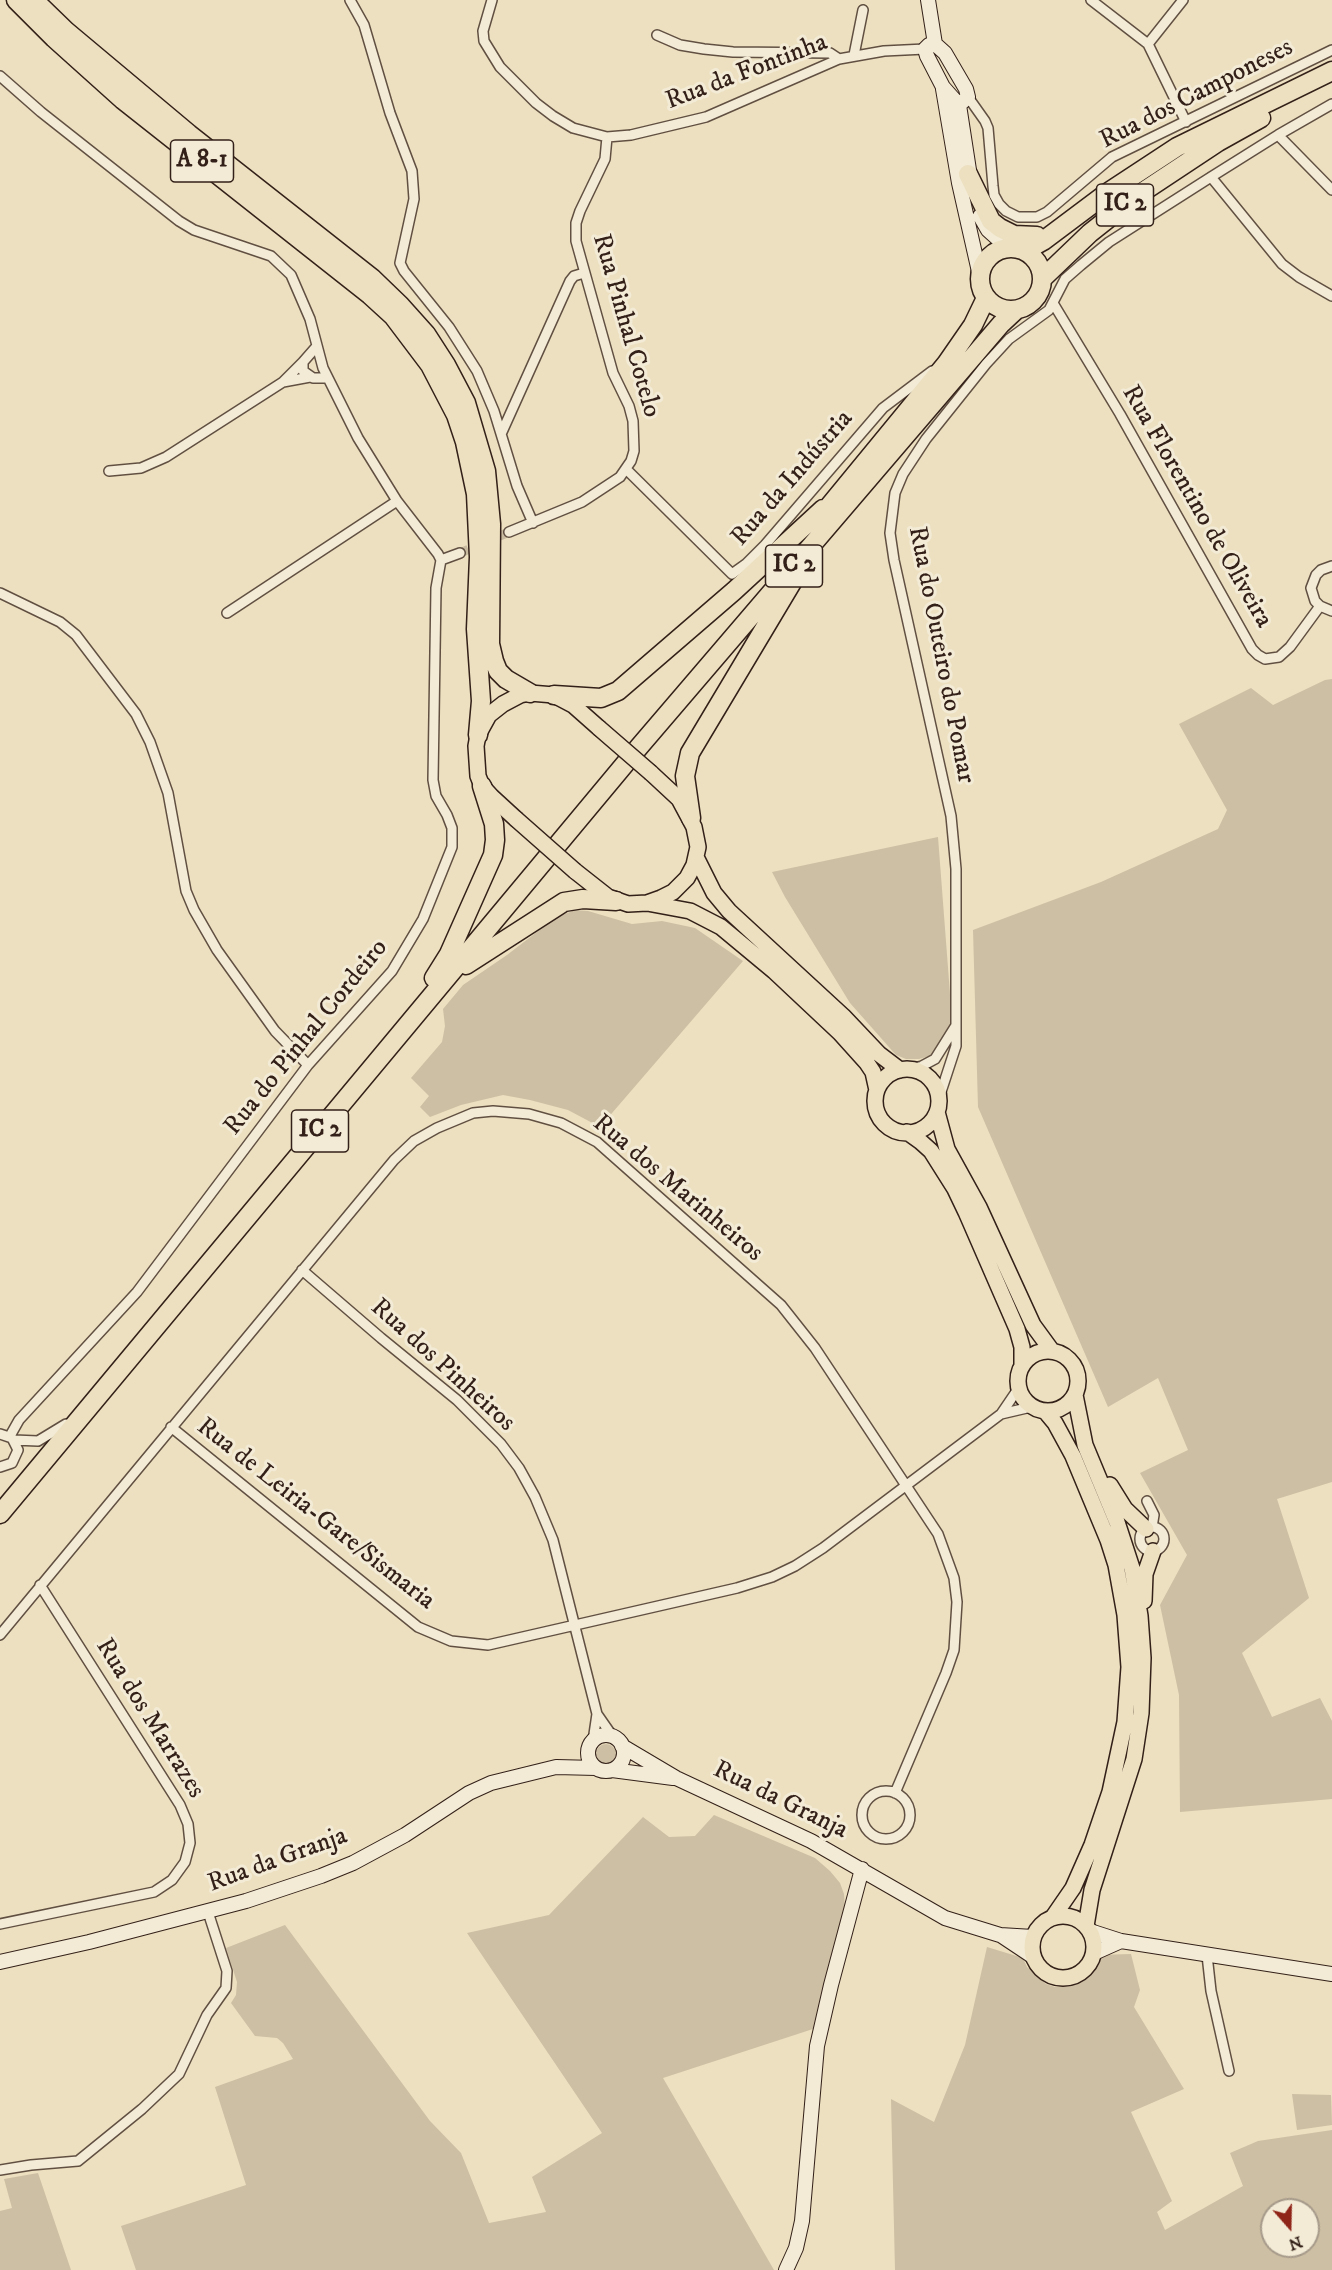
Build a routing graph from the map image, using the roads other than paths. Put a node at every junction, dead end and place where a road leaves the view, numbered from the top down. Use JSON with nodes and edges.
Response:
{"nodes":[{"id":1,"x":16,"y":0,"type":"edge"},
{"id":2,"x":34,"y":0,"type":"edge"},
{"id":3,"x":44,"y":0,"type":"edge"},
{"id":4,"x":350,"y":0,"type":"edge"},
{"id":5,"x":492,"y":0,"type":"edge"},
{"id":6,"x":928,"y":0,"type":"edge"},
{"id":7,"x":1091,"y":0,"type":"edge"},
{"id":8,"x":1183,"y":0,"type":"edge"},
{"id":9,"x":863,"y":10,"type":"dead end"},
{"id":10,"x":66,"y":31,"type":"junction"},
{"id":11,"x":657,"y":35,"type":"dead end"},
{"id":12,"x":1148,"y":44,"type":"junction"},
{"id":13,"x":930,"y":46,"type":"junction"},
{"id":14,"x":1332,"y":50,"type":"edge"},
{"id":15,"x":854,"y":55,"type":"junction"},
{"id":16,"x":839,"y":59,"type":"junction"},
{"id":17,"x":1332,"y":71,"type":"edge"},
{"id":18,"x":0,"y":76,"type":"edge"},
{"id":19,"x":1332,"y":82,"type":"edge"},
{"id":20,"x":943,"y":87,"type":"junction"},
{"id":21,"x":964,"y":101,"type":"junction"},
{"id":22,"x":1332,"y":104,"type":"edge"},
{"id":23,"x":1186,"y":122,"type":"junction"},
{"id":24,"x":1278,"y":135,"type":"junction"},
{"id":25,"x":607,"y":136,"type":"junction"},
{"id":26,"x":968,"y":174,"type":"junction"},
{"id":27,"x":1210,"y":177,"type":"junction"},
{"id":28,"x":1332,"y":190,"type":"edge"},
{"id":29,"x":1057,"y":232,"type":"junction"},
{"id":30,"x":1016,"y":249,"type":"junction"},
{"id":31,"x":584,"y":273,"type":"junction"},
{"id":32,"x":980,"y":276,"type":"junction"},
{"id":33,"x":1042,"y":279,"type":"junction"},
{"id":34,"x":1332,"y":296,"type":"edge"},
{"id":35,"x":986,"y":298,"type":"junction"},
{"id":36,"x":1053,"y":303,"type":"junction"},
{"id":37,"x":1016,"y":310,"type":"junction"},
{"id":38,"x":317,"y":346,"type":"junction"},
{"id":39,"x":303,"y":362,"type":"junction"},
{"id":40,"x":946,"y":364,"type":"junction"},
{"id":41,"x":310,"y":377,"type":"junction"},
{"id":42,"x":328,"y":378,"type":"junction"},
{"id":43,"x":283,"y":382,"type":"junction"},
{"id":44,"x":502,"y":432,"type":"junction"},
{"id":45,"x":884,"y":461,"type":"junction"},
{"id":46,"x":626,"y":469,"type":"junction"},
{"id":47,"x":109,"y":471,"type":"dead end"},
{"id":48,"x":839,"y":493,"type":"junction"},
{"id":49,"x":397,"y":501,"type":"junction"},
{"id":50,"x":533,"y":523,"type":"junction"},
{"id":51,"x":509,"y":532,"type":"tunnel mouth"},
{"id":52,"x":460,"y":553,"type":"tunnel mouth"},
{"id":53,"x":441,"y":560,"type":"junction"},
{"id":54,"x":1332,"y":566,"type":"edge"},
{"id":55,"x":0,"y":593,"type":"edge"},
{"id":56,"x":1320,"y":606,"type":"junction"},
{"id":57,"x":1332,"y":611,"type":"edge"},
{"id":58,"x":227,"y":613,"type":"dead end"},
{"id":59,"x":530,"y":693,"type":"junction"},
{"id":60,"x":554,"y":695,"type":"junction"},
{"id":61,"x":478,"y":735,"type":"junction"},
{"id":62,"x":482,"y":786,"type":"junction"},
{"id":63,"x":691,"y":818,"type":"junction"},
{"id":64,"x":696,"y":857,"type":"junction"},
{"id":65,"x":616,"y":901,"type":"junction"},
{"id":66,"x":647,"y":903,"type":"junction"},
{"id":67,"x":445,"y":980,"type":"junction"},
{"id":68,"x":423,"y":996,"type":"junction"},
{"id":69,"x":956,"y":1025,"type":"junction"},
{"id":70,"x":308,"y":1065,"type":"junction"},
{"id":71,"x":905,"y":1069,"type":"junction"},
{"id":72,"x":877,"y":1090,"type":"junction"},
{"id":73,"x":938,"y":1105,"type":"junction"},
{"id":74,"x":907,"y":1132,"type":"junction"},
{"id":75,"x":302,"y":1270,"type":"junction"},
{"id":76,"x":1052,"y":1351,"type":"junction"},
{"id":77,"x":1022,"y":1364,"type":"junction"},
{"id":78,"x":1018,"y":1389,"type":"junction"},
{"id":79,"x":1075,"y":1395,"type":"junction"},
{"id":80,"x":1038,"y":1409,"type":"junction"},
{"id":81,"x":1001,"y":1414,"type":"junction"},
{"id":82,"x":66,"y":1424,"type":"junction"},
{"id":83,"x":171,"y":1427,"type":"junction"},
{"id":84,"x":6,"y":1434,"type":"edge"},
{"id":85,"x":1090,"y":1458,"type":"junction"},
{"id":86,"x":4,"y":1466,"type":"edge"},
{"id":87,"x":0,"y":1476,"type":"edge"},
{"id":88,"x":907,"y":1484,"type":"junction"},
{"id":89,"x":1147,"y":1501,"type":"dead end"},
{"id":90,"x":0,"y":1502,"type":"edge"},
{"id":91,"x":0,"y":1514,"type":"edge"},
{"id":92,"x":1149,"y":1528,"type":"junction"},
{"id":93,"x":1153,"y":1551,"type":"junction"},
{"id":94,"x":40,"y":1585,"type":"junction"},
{"id":95,"x":575,"y":1625,"type":"junction"},
{"id":96,"x":0,"y":1635,"type":"edge"},
{"id":97,"x":1143,"y":1640,"type":"junction"},
{"id":98,"x":597,"y":1714,"type":"junction"},
{"id":99,"x":617,"y":1742,"type":"junction"},
{"id":100,"x":591,"y":1745,"type":"junction"},
{"id":101,"x":556,"y":1767,"type":"junction"},
{"id":102,"x":596,"y":1768,"type":"junction"},
{"id":103,"x":612,"y":1770,"type":"junction"},
{"id":104,"x":676,"y":1778,"type":"junction"},
{"id":105,"x":895,"y":1793,"type":"junction"},
{"id":106,"x":862,"y":1869,"type":"junction"},
{"id":107,"x":208,"y":1912,"type":"junction"},
{"id":108,"x":1053,"y":1917,"type":"junction"},
{"id":109,"x":0,"y":1924,"type":"edge"},
{"id":110,"x":1088,"y":1929,"type":"junction"},
{"id":111,"x":1000,"y":1935,"type":"junction"},
{"id":112,"x":1033,"y":1937,"type":"junction"},
{"id":113,"x":1121,"y":1941,"type":"junction"},
{"id":114,"x":1094,"y":1953,"type":"junction"},
{"id":115,"x":1207,"y":1955,"type":"junction"},
{"id":116,"x":1032,"y":1956,"type":"junction"},
{"id":117,"x":0,"y":1962,"type":"edge"},
{"id":118,"x":1332,"y":1974,"type":"edge"},
{"id":119,"x":1229,"y":2071,"type":"dead end"},
{"id":120,"x":0,"y":2170,"type":"edge"},
{"id":121,"x":786,"y":2270,"type":"edge"}],
"edges":[{"from":1,"to":61,"type":"highway","number":"A 8-1"},
{"from":2,"to":10,"type":"highway","number":"A 8-1"},
{"from":3,"to":10,"type":"highway"},
{"from":4,"to":44,"type":"street"},
{"from":5,"to":25,"type":"street","name":"Rua da Fontinha"},
{"from":6,"to":13,"type":"main road"},
{"from":7,"to":12,"type":"street"},
{"from":8,"to":12,"type":"street"},
{"from":9,"to":15,"type":"street"},
{"from":10,"to":59,"type":"highway","number":"A 8-1"},
{"from":11,"to":16,"type":"street"},
{"from":12,"to":23,"type":"street"},
{"from":13,"to":15,"type":"street","name":"Rua da Fontinha"},
{"from":13,"to":20,"type":"main road"},
{"from":13,"to":21,"type":"main road"},
{"from":14,"to":23,"type":"street","name":"Rua dos Camponeses"},
{"from":15,"to":16,"type":"street","name":"Rua da Fontinha"},
{"from":16,"to":25,"type":"street","name":"Rua da Fontinha"},
{"from":17,"to":29,"type":"highway","number":"IC 2"},
{"from":18,"to":38,"type":"street"},
{"from":19,"to":33,"type":"highway","number":"IC 2"},
{"from":20,"to":21,"type":"main road"},
{"from":20,"to":32,"type":"main road"},
{"from":21,"to":23,"type":"street","name":"Rua dos Camponeses"},
{"from":21,"to":26,"type":"main road"},
{"from":22,"to":24,"type":"street","name":"Rua do Outeiro do Pomar"},
{"from":24,"to":27,"type":"street","name":"Rua do Outeiro do Pomar"},
{"from":24,"to":28,"type":"street"},
{"from":25,"to":31,"type":"street","name":"Rua Pinhal Cotelo"},
{"from":26,"to":29,"type":"highway"},
{"from":26,"to":30,"type":"main road"},
{"from":27,"to":34,"type":"street"},
{"from":27,"to":36,"type":"street","name":"Rua do Outeiro do Pomar"},
{"from":29,"to":30,"type":"highway","number":"IC 2"},
{"from":30,"to":32,"type":"highway","number":"IC 2"},
{"from":30,"to":33,"type":"highway"},
{"from":31,"to":44,"type":"street"},
{"from":31,"to":46,"type":"street","name":"Rua Pinhal Cotelo"},
{"from":32,"to":35,"type":"highway"},
{"from":33,"to":37,"type":"highway","number":"IC 2"},
{"from":35,"to":37,"type":"highway"},
{"from":35,"to":40,"type":"highway","number":"IC 2"},
{"from":36,"to":56,"type":"street","name":"Rua Florentino de Oliveira"},
{"from":36,"to":69,"type":"street","name":"Rua do Outeiro do Pomar"},
{"from":37,"to":45,"type":"highway","number":"IC 2"},
{"from":38,"to":39,"type":"street"},
{"from":38,"to":42,"type":"street"},
{"from":39,"to":41,"type":"street"},
{"from":39,"to":43,"type":"street"},
{"from":40,"to":46,"type":"street","name":"Rua da Indústria"},
{"from":40,"to":48,"type":"highway","number":"IC 2"},
{"from":41,"to":42,"type":"street"},
{"from":41,"to":43,"type":"street"},
{"from":42,"to":49,"type":"street"},
{"from":43,"to":47,"type":"street"},
{"from":44,"to":50,"type":"street"},
{"from":45,"to":63,"type":"highway"},
{"from":45,"to":67,"type":"highway","number":"IC 2"},
{"from":46,"to":50,"type":"street"},
{"from":48,"to":60,"type":"highway"},
{"from":48,"to":68,"type":"highway","number":"IC 2"},
{"from":49,"to":53,"type":"street"},
{"from":49,"to":58,"type":"street"},
{"from":50,"to":51,"type":"street"},
{"from":52,"to":53,"type":"street"},
{"from":53,"to":70,"type":"street","name":"Rua do Pinhal Cordeiro"},
{"from":54,"to":56,"type":"street"},
{"from":55,"to":70,"type":"street"},
{"from":56,"to":57,"type":"street"},
{"from":59,"to":60,"type":"main road"},
{"from":59,"to":61,"type":"main road"},
{"from":60,"to":63,"type":"main road","bridge":true},
{"from":61,"to":62,"type":"main road"},
{"from":62,"to":65,"type":"main road","bridge":true},
{"from":62,"to":68,"type":"highway"},
{"from":63,"to":64,"type":"main road"},
{"from":64,"to":66,"type":"main road"},
{"from":64,"to":71,"type":"main road"},
{"from":65,"to":66,"type":"main road"},
{"from":65,"to":67,"type":"highway"},
{"from":66,"to":72,"type":"main road"},
{"from":67,"to":91,"type":"highway","number":"IC 2"},
{"from":68,"to":82,"type":"highway","number":"IC 2"},
{"from":69,"to":71,"type":"street"},
{"from":69,"to":73,"type":"street","name":"Rua do Outeiro do Pomar"},
{"from":70,"to":84,"type":"street","name":"Rua do Pinhal Cordeiro"},
{"from":71,"to":72,"type":"main road"},
{"from":71,"to":73,"type":"main road"},
{"from":72,"to":74,"type":"main road"},
{"from":73,"to":74,"type":"main road"},
{"from":73,"to":76,"type":"main road"},
{"from":74,"to":77,"type":"main road"},
{"from":75,"to":83,"type":"street","name":"Rua dos Marinheiros"},
{"from":75,"to":88,"type":"street","name":"Rua dos Marinheiros"},
{"from":75,"to":95,"type":"street","name":"Rua dos Pinheiros"},
{"from":76,"to":77,"type":"main road"},
{"from":76,"to":79,"type":"main road"},
{"from":77,"to":78,"type":"main road"},
{"from":78,"to":80,"type":"main road"},
{"from":78,"to":81,"type":"street"},
{"from":79,"to":80,"type":"main road"},
{"from":79,"to":85,"type":"main road"},
{"from":80,"to":81,"type":"street"},
{"from":80,"to":108,"type":"main road"},
{"from":81,"to":88,"type":"street","name":"Rua de Leiria-Gare/Sismaria"},
{"from":82,"to":84,"type":"street"},
{"from":82,"to":90,"type":"highway","number":"IC 2"},
{"from":83,"to":94,"type":"street"},
{"from":83,"to":95,"type":"street","name":"Rua de Leiria-Gare/Sismaria"},
{"from":84,"to":86,"type":"street"},
{"from":85,"to":92,"type":"main road"},
{"from":85,"to":97,"type":"main road"},
{"from":86,"to":87,"type":"street"},
{"from":88,"to":95,"type":"street","name":"Rua de Leiria-Gare/Sismaria"},
{"from":88,"to":105,"type":"street","name":"Rua dos Marinheiros"},
{"from":89,"to":92,"type":"street"},
{"from":92,"to":93,"type":"street"},
{"from":92,"to":93,"type":"street"},
{"from":93,"to":97,"type":"main road"},
{"from":94,"to":96,"type":"street"},
{"from":94,"to":109,"type":"street","name":"Rua dos Marrazes"},
{"from":95,"to":98,"type":"street","name":"Rua dos Pinheiros"},
{"from":97,"to":110,"type":"main road"},
{"from":98,"to":99,"type":"street","name":"Rua dos Pinheiros"},
{"from":98,"to":100,"type":"street","name":"Rua dos Pinheiros"},
{"from":99,"to":100,"type":"main road"},
{"from":99,"to":103,"type":"main road"},
{"from":99,"to":104,"type":"main road","name":"Rua da Granja"},
{"from":100,"to":101,"type":"main road","name":"Rua da Granja"},
{"from":100,"to":102,"type":"main road"},
{"from":101,"to":102,"type":"main road","name":"Rua da Granja"},
{"from":101,"to":107,"type":"main road","name":"Rua da Granja"},
{"from":102,"to":103,"type":"main road"},
{"from":103,"to":104,"type":"main road","name":"Rua da Granja"},
{"from":104,"to":106,"type":"main road","name":"Rua da Granja"},
{"from":105,"to":105,"type":"street"},
{"from":106,"to":111,"type":"main road","name":"Rua da Granja"},
{"from":106,"to":121,"type":"main road"},
{"from":107,"to":117,"type":"main road","name":"Rua da Granja"},
{"from":107,"to":120,"type":"street"},
{"from":108,"to":110,"type":"main road"},
{"from":108,"to":112,"type":"main road"},
{"from":110,"to":113,"type":"main road"},
{"from":110,"to":114,"type":"main road"},
{"from":111,"to":112,"type":"main road"},
{"from":111,"to":116,"type":"main road"},
{"from":112,"to":116,"type":"main road"},
{"from":113,"to":114,"type":"main road"},
{"from":113,"to":115,"type":"main road"},
{"from":114,"to":116,"type":"main road"},
{"from":115,"to":118,"type":"main road"},
{"from":115,"to":119,"type":"street"}]}
